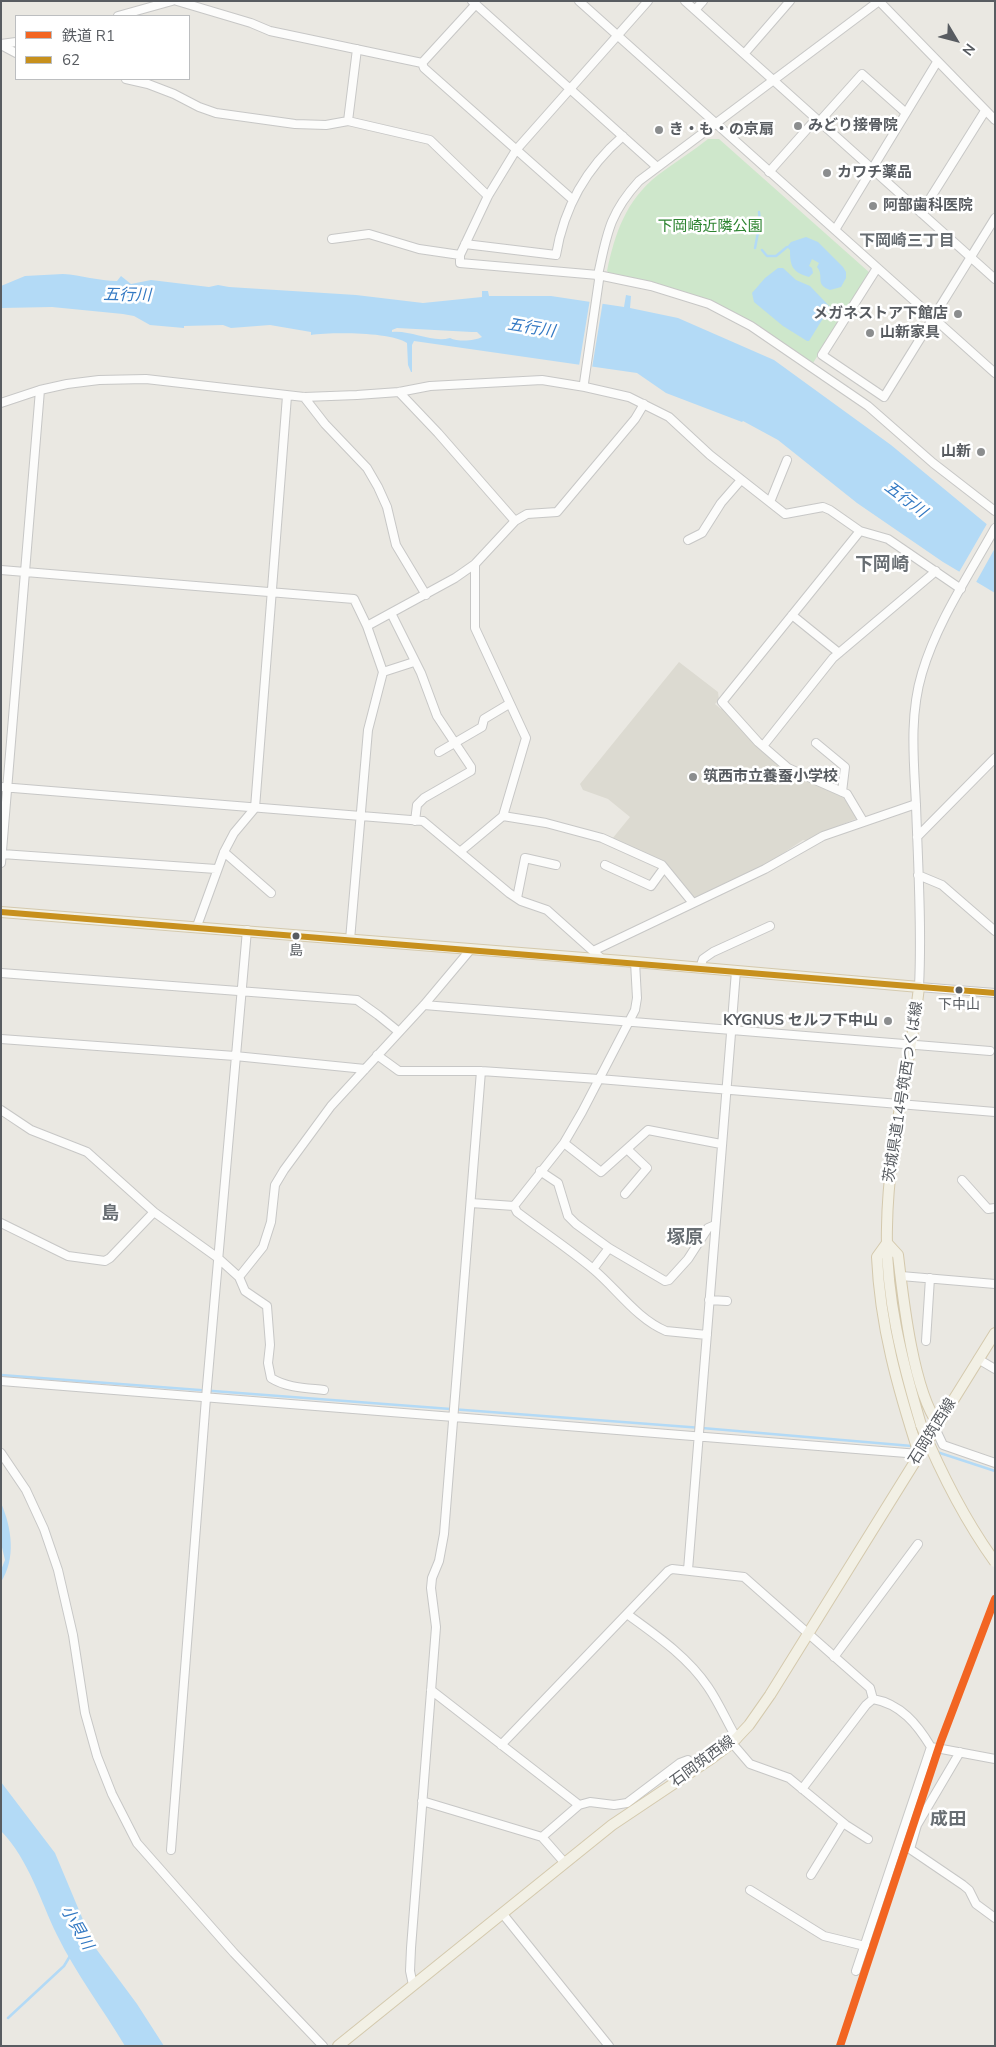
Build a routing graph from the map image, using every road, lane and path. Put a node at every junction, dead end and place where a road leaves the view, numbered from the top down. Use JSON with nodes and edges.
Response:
{"nodes":[{"id":1,"x":172,"y":1,"type":"edge"},
{"id":2,"x":177,"y":1,"type":"edge"},
{"id":3,"x":579,"y":1,"type":"edge"},
{"id":4,"x":648,"y":1,"type":"edge"},
{"id":5,"x":685,"y":1,"type":"edge"},
{"id":6,"x":703,"y":1,"type":"edge"},
{"id":7,"x":790,"y":1,"type":"edge"},
{"id":8,"x":879,"y":1,"type":"edge"},
{"id":9,"x":474,"y":3,"type":"edge"},
{"id":10,"x":695,"y":10,"type":"junction"},
{"id":11,"x":122,"y":15,"type":"edge"},
{"id":12,"x":618,"y":36,"type":"junction"},
{"id":13,"x":15,"y":42,"type":"edge"},
{"id":14,"x":1,"y":45,"type":"edge"},
{"id":15,"x":357,"y":49,"type":"junction"},
{"id":16,"x":15,"y":52,"type":"edge"},
{"id":17,"x":744,"y":54,"type":"junction"},
{"id":18,"x":937,"y":62,"type":"junction"},
{"id":19,"x":422,"y":63,"type":"junction"},
{"id":20,"x":130,"y":80,"type":"edge"},
{"id":21,"x":773,"y":81,"type":"junction"},
{"id":22,"x":570,"y":89,"type":"junction"},
{"id":23,"x":906,"y":114,"type":"junction"},
{"id":24,"x":992,"y":115,"type":"edge"},
{"id":25,"x":348,"y":121,"type":"junction"},
{"id":26,"x":818,"y":121,"type":"junction"},
{"id":27,"x":714,"y":124,"type":"junction"},
{"id":28,"x":622,"y":136,"type":"junction"},
{"id":29,"x":516,"y":150,"type":"junction"},
{"id":30,"x":657,"y":167,"type":"junction"},
{"id":31,"x":872,"y":169,"type":"junction"},
{"id":32,"x":769,"y":172,"type":"junction"},
{"id":33,"x":488,"y":196,"type":"junction"},
{"id":34,"x":572,"y":199,"type":"junction"},
{"id":35,"x":921,"y":212,"type":"junction"},
{"id":36,"x":995,"y":218,"type":"edge"},
{"id":37,"x":835,"y":230,"type":"junction"},
{"id":38,"x":332,"y":239,"type":"dead end"},
{"id":39,"x":465,"y":244,"type":"junction"},
{"id":40,"x":460,"y":255,"type":"junction"},
{"id":41,"x":970,"y":258,"type":"junction"},
{"id":42,"x":877,"y":268,"type":"junction"},
{"id":43,"x":598,"y":278,"type":"junction"},
{"id":44,"x":995,"y":279,"type":"edge"},
{"id":45,"x":933,"y":318,"type":"junction"},
{"id":46,"x":822,"y":355,"type":"junction"},
{"id":47,"x":812,"y":369,"type":"junction"},
{"id":48,"x":995,"y":373,"type":"edge"},
{"id":49,"x":584,"y":385,"type":"junction"},
{"id":50,"x":40,"y":390,"type":"junction"},
{"id":51,"x":399,"y":392,"type":"junction"},
{"id":52,"x":287,"y":396,"type":"junction"},
{"id":53,"x":304,"y":397,"type":"junction"},
{"id":54,"x":1,"y":404,"type":"edge"},
{"id":55,"x":644,"y":404,"type":"junction"},
{"id":56,"x":787,"y":460,"type":"dead end"},
{"id":57,"x":741,"y":480,"type":"junction"},
{"id":58,"x":770,"y":502,"type":"junction"},
{"id":59,"x":995,"y":511,"type":"edge"},
{"id":60,"x":515,"y":521,"type":"junction"},
{"id":61,"x":995,"y":528,"type":"edge"},
{"id":62,"x":860,"y":531,"type":"junction"},
{"id":63,"x":688,"y":540,"type":"dead end"},
{"id":64,"x":475,"y":564,"type":"junction"},
{"id":65,"x":1,"y":570,"type":"edge"},
{"id":66,"x":936,"y":571,"type":"junction"},
{"id":67,"x":26,"y":572,"type":"junction"},
{"id":68,"x":962,"y":587,"type":"junction"},
{"id":69,"x":272,"y":592,"type":"junction"},
{"id":70,"x":426,"y":594,"type":"junction"},
{"id":71,"x":391,"y":613,"type":"junction"},
{"id":72,"x":792,"y":615,"type":"junction"},
{"id":73,"x":367,"y":626,"type":"junction"},
{"id":74,"x":840,"y":653,"type":"junction"},
{"id":75,"x":414,"y":662,"type":"junction"},
{"id":76,"x":383,"y":672,"type":"junction"},
{"id":77,"x":509,"y":704,"type":"junction"},
{"id":78,"x":454,"y":743,"type":"junction"},
{"id":79,"x":816,"y":743,"type":"dead end"},
{"id":80,"x":763,"y":746,"type":"junction"},
{"id":81,"x":439,"y":752,"type":"dead end"},
{"id":82,"x":995,"y":758,"type":"edge"},
{"id":83,"x":4,"y":788,"type":"edge"},
{"id":84,"x":842,"y":792,"type":"junction"},
{"id":85,"x":916,"y":804,"type":"junction"},
{"id":86,"x":255,"y":808,"type":"junction"},
{"id":87,"x":360,"y":816,"type":"junction"},
{"id":88,"x":503,"y":816,"type":"junction"},
{"id":89,"x":415,"y":821,"type":"junction"},
{"id":90,"x":863,"y":821,"type":"junction"},
{"id":91,"x":2,"y":832,"type":"edge"},
{"id":92,"x":917,"y":837,"type":"junction"},
{"id":93,"x":461,"y":851,"type":"junction"},
{"id":94,"x":224,"y":852,"type":"junction"},
{"id":95,"x":2,"y":854,"type":"edge"},
{"id":96,"x":1,"y":863,"type":"edge"},
{"id":97,"x":556,"y":865,"type":"dead end"},
{"id":98,"x":605,"y":865,"type":"dead end"},
{"id":99,"x":664,"y":868,"type":"junction"},
{"id":100,"x":216,"y":869,"type":"junction"},
{"id":101,"x":918,"y":875,"type":"junction"},
{"id":102,"x":271,"y":893,"type":"dead end"},
{"id":103,"x":517,"y":898,"type":"junction"},
{"id":104,"x":693,"y":903,"type":"junction"},
{"id":105,"x":1,"y":912,"type":"edge"},
{"id":106,"x":197,"y":926,"type":"junction"},
{"id":107,"x":770,"y":926,"type":"dead end"},
{"id":108,"x":246,"y":930,"type":"junction"},
{"id":109,"x":995,"y":931,"type":"edge"},
{"id":110,"x":350,"y":940,"type":"junction"},
{"id":111,"x":471,"y":949,"type":"junction"},
{"id":112,"x":593,"y":951,"type":"junction"},
{"id":113,"x":602,"y":960,"type":"junction"},
{"id":114,"x":635,"y":962,"type":"junction"},
{"id":115,"x":700,"y":968,"type":"junction"},
{"id":116,"x":736,"y":971,"type":"junction"},
{"id":117,"x":1,"y":973,"type":"edge"},
{"id":118,"x":919,"y":987,"type":"junction"},
{"id":119,"x":240,"y":992,"type":"junction"},
{"id":120,"x":995,"y":993,"type":"edge"},
{"id":121,"x":424,"y":1005,"type":"junction"},
{"id":122,"x":628,"y":1022,"type":"junction"},
{"id":123,"x":730,"y":1030,"type":"junction"},
{"id":124,"x":399,"y":1032,"type":"junction"},
{"id":125,"x":1,"y":1039,"type":"edge"},
{"id":126,"x":910,"y":1045,"type":"junction"},
{"id":127,"x":990,"y":1051,"type":"dead end"},
{"id":128,"x":378,"y":1055,"type":"junction"},
{"id":129,"x":235,"y":1056,"type":"junction"},
{"id":130,"x":365,"y":1069,"type":"junction"},
{"id":131,"x":481,"y":1071,"type":"junction"},
{"id":132,"x":599,"y":1079,"type":"junction"},
{"id":133,"x":725,"y":1091,"type":"junction"},
{"id":134,"x":900,"y":1104,"type":"junction"},
{"id":135,"x":1,"y":1110,"type":"edge"},
{"id":136,"x":995,"y":1112,"type":"edge"},
{"id":137,"x":564,"y":1143,"type":"junction"},
{"id":138,"x":721,"y":1144,"type":"junction"},
{"id":139,"x":627,"y":1149,"type":"junction"},
{"id":140,"x":540,"y":1171,"type":"junction"},
{"id":141,"x":962,"y":1180,"type":"dead end"},
{"id":142,"x":625,"y":1194,"type":"dead end"},
{"id":143,"x":471,"y":1203,"type":"junction"},
{"id":144,"x":514,"y":1206,"type":"junction"},
{"id":145,"x":995,"y":1208,"type":"edge"},
{"id":146,"x":154,"y":1212,"type":"junction"},
{"id":147,"x":1,"y":1223,"type":"edge"},
{"id":148,"x":715,"y":1225,"type":"junction"},
{"id":149,"x":887,"y":1243,"type":"junction"},
{"id":150,"x":610,"y":1248,"type":"junction"},
{"id":151,"x":218,"y":1258,"type":"junction"},
{"id":152,"x":593,"y":1269,"type":"junction"},
{"id":153,"x":901,"y":1276,"type":"junction"},
{"id":154,"x":239,"y":1277,"type":"junction"},
{"id":155,"x":930,"y":1278,"type":"junction"},
{"id":156,"x":995,"y":1284,"type":"edge"},
{"id":157,"x":709,"y":1300,"type":"junction"},
{"id":158,"x":727,"y":1301,"type":"dead end"},
{"id":159,"x":995,"y":1333,"type":"edge"},
{"id":160,"x":707,"y":1336,"type":"junction"},
{"id":161,"x":926,"y":1341,"type":"dead end"},
{"id":162,"x":978,"y":1359,"type":"junction"},
{"id":163,"x":995,"y":1369,"type":"edge"},
{"id":164,"x":1,"y":1381,"type":"edge"},
{"id":165,"x":324,"y":1390,"type":"dead end"},
{"id":166,"x":207,"y":1393,"type":"junction"},
{"id":167,"x":453,"y":1413,"type":"junction"},
{"id":168,"x":937,"y":1426,"type":"junction"},
{"id":169,"x":699,"y":1431,"type":"junction"},
{"id":170,"x":1,"y":1453,"type":"edge"},
{"id":171,"x":920,"y":1454,"type":"junction"},
{"id":172,"x":995,"y":1463,"type":"edge"},
{"id":173,"x":918,"y":1544,"type":"dead end"},
{"id":174,"x":995,"y":1562,"type":"edge"},
{"id":175,"x":688,"y":1570,"type":"junction"},
{"id":176,"x":628,"y":1614,"type":"junction"},
{"id":177,"x":807,"y":1634,"type":"junction"},
{"id":178,"x":834,"y":1657,"type":"junction"},
{"id":179,"x":430,"y":1690,"type":"junction"},
{"id":180,"x":873,"y":1700,"type":"junction"},
{"id":181,"x":734,"y":1741,"type":"junction"},
{"id":182,"x":501,"y":1745,"type":"junction"},
{"id":183,"x":931,"y":1747,"type":"junction"},
{"id":184,"x":960,"y":1752,"type":"junction"},
{"id":185,"x":995,"y":1759,"type":"edge"},
{"id":186,"x":699,"y":1767,"type":"junction"},
{"id":187,"x":802,"y":1788,"type":"junction"},
{"id":188,"x":422,"y":1801,"type":"junction"},
{"id":189,"x":579,"y":1805,"type":"junction"},
{"id":190,"x":843,"y":1823,"type":"junction"},
{"id":191,"x":542,"y":1837,"type":"junction"},
{"id":192,"x":868,"y":1839,"type":"dead end"},
{"id":193,"x":171,"y":1850,"type":"dead end"},
{"id":194,"x":564,"y":1862,"type":"junction"},
{"id":195,"x":811,"y":1875,"type":"dead end"},
{"id":196,"x":750,"y":1890,"type":"dead end"},
{"id":197,"x":502,"y":1913,"type":"junction"},
{"id":198,"x":995,"y":1918,"type":"edge"},
{"id":199,"x":864,"y":1946,"type":"junction"},
{"id":200,"x":856,"y":1971,"type":"dead end"},
{"id":201,"x":413,"y":1985,"type":"junction"},
{"id":202,"x":324,"y":2046,"type":"edge"},
{"id":203,"x":338,"y":2046,"type":"edge"},
{"id":204,"x":609,"y":2046,"type":"edge"}],
"edges":[{"from":1,"to":11,"type":"street"},
{"from":2,"to":15,"type":"street"},
{"from":3,"to":12,"type":"street"},
{"from":4,"to":12,"type":"street"},
{"from":5,"to":10,"type":"street"},
{"from":6,"to":10,"type":"street"},
{"from":7,"to":17,"type":"street"},
{"from":8,"to":18,"type":"street"},
{"from":8,"to":21,"type":"street"},
{"from":9,"to":19,"type":"street"},
{"from":9,"to":22,"type":"street"},
{"from":10,"to":17,"type":"street"},
{"from":12,"to":22,"type":"street"},
{"from":12,"to":27,"type":"street"},
{"from":13,"to":14,"type":"street"},
{"from":14,"to":16,"type":"street"},
{"from":15,"to":19,"type":"street"},
{"from":15,"to":25,"type":"street"},
{"from":17,"to":21,"type":"street"},
{"from":18,"to":23,"type":"street"},
{"from":18,"to":24,"type":"street"},
{"from":19,"to":29,"type":"street"},
{"from":20,"to":25,"type":"street"},
{"from":21,"to":26,"type":"street"},
{"from":21,"to":27,"type":"street"},
{"from":22,"to":28,"type":"street"},
{"from":22,"to":29,"type":"street"},
{"from":23,"to":26,"type":"street"},
{"from":23,"to":31,"type":"street"},
{"from":24,"to":35,"type":"street"},
{"from":25,"to":33,"type":"street"},
{"from":26,"to":31,"type":"street"},
{"from":26,"to":32,"type":"street"},
{"from":27,"to":30,"type":"street"},
{"from":27,"to":32,"type":"street"},
{"from":28,"to":30,"type":"street"},
{"from":28,"to":34,"type":"street"},
{"from":29,"to":33,"type":"street"},
{"from":29,"to":34,"type":"street"},
{"from":30,"to":43,"type":"street"},
{"from":31,"to":35,"type":"street"},
{"from":31,"to":37,"type":"street"},
{"from":32,"to":37,"type":"street"},
{"from":33,"to":39,"type":"street"},
{"from":34,"to":39,"type":"street"},
{"from":35,"to":41,"type":"street"},
{"from":36,"to":41,"type":"street"},
{"from":37,"to":42,"type":"street"},
{"from":38,"to":40,"type":"street"},
{"from":39,"to":40,"type":"street"},
{"from":40,"to":43,"type":"street"},
{"from":41,"to":44,"type":"street"},
{"from":41,"to":45,"type":"street"},
{"from":42,"to":45,"type":"street"},
{"from":42,"to":46,"type":"street"},
{"from":43,"to":47,"type":"street"},
{"from":43,"to":49,"type":"street"},
{"from":45,"to":46,"type":"street"},
{"from":45,"to":48,"type":"street"},
{"from":46,"to":47,"type":"street"},
{"from":47,"to":59,"type":"street"},
{"from":49,"to":51,"type":"street"},
{"from":49,"to":55,"type":"street"},
{"from":50,"to":52,"type":"street"},
{"from":50,"to":54,"type":"street"},
{"from":50,"to":67,"type":"street"},
{"from":51,"to":53,"type":"street"},
{"from":51,"to":60,"type":"street"},
{"from":52,"to":53,"type":"street"},
{"from":52,"to":69,"type":"street"},
{"from":53,"to":70,"type":"street"},
{"from":55,"to":57,"type":"street"},
{"from":55,"to":60,"type":"street"},
{"from":56,"to":58,"type":"street"},
{"from":57,"to":58,"type":"street"},
{"from":57,"to":63,"type":"street"},
{"from":58,"to":62,"type":"street"},
{"from":60,"to":64,"type":"street"},
{"from":61,"to":68,"type":"street"},
{"from":62,"to":66,"type":"street"},
{"from":62,"to":72,"type":"street"},
{"from":64,"to":70,"type":"street"},
{"from":64,"to":77,"type":"street"},
{"from":65,"to":67,"type":"street"},
{"from":66,"to":68,"type":"street"},
{"from":66,"to":74,"type":"street"},
{"from":67,"to":69,"type":"street"},
{"from":67,"to":83,"type":"street"},
{"from":68,"to":85,"type":"street"},
{"from":69,"to":73,"type":"street"},
{"from":69,"to":86,"type":"street"},
{"from":70,"to":71,"type":"street"},
{"from":71,"to":73,"type":"street"},
{"from":71,"to":75,"type":"street"},
{"from":72,"to":74,"type":"street"},
{"from":72,"to":80,"type":"street"},
{"from":73,"to":76,"type":"street"},
{"from":74,"to":80,"type":"street"},
{"from":75,"to":76,"type":"street"},
{"from":75,"to":78,"type":"street"},
{"from":76,"to":87,"type":"street"},
{"from":77,"to":78,"type":"street"},
{"from":77,"to":88,"type":"street"},
{"from":78,"to":81,"type":"street"},
{"from":78,"to":89,"type":"street"},
{"from":79,"to":84,"type":"street"},
{"from":80,"to":84,"type":"street"},
{"from":82,"to":92,"type":"street"},
{"from":83,"to":86,"type":"street"},
{"from":83,"to":91,"type":"street"},
{"from":84,"to":90,"type":"street"},
{"from":85,"to":90,"type":"street"},
{"from":85,"to":92,"type":"street"},
{"from":86,"to":87,"type":"street"},
{"from":86,"to":94,"type":"street"},
{"from":87,"to":89,"type":"street"},
{"from":87,"to":110,"type":"street"},
{"from":88,"to":93,"type":"street"},
{"from":88,"to":99,"type":"street"},
{"from":89,"to":93,"type":"street"},
{"from":90,"to":104,"type":"street"},
{"from":91,"to":95,"type":"street"},
{"from":92,"to":101,"type":"street"},
{"from":93,"to":103,"type":"street"},
{"from":94,"to":100,"type":"street"},
{"from":94,"to":102,"type":"street"},
{"from":95,"to":96,"type":"street"},
{"from":95,"to":100,"type":"street"},
{"from":97,"to":103,"type":"street"},
{"from":98,"to":99,"type":"street"},
{"from":99,"to":104,"type":"street"},
{"from":100,"to":106,"type":"street"},
{"from":101,"to":109,"type":"street"},
{"from":101,"to":118,"type":"street"},
{"from":103,"to":112,"type":"street"},
{"from":104,"to":112,"type":"street"},
{"from":105,"to":106,"type":"main road","name":"茨城県道14号筑西つくば線"},
{"from":106,"to":108,"type":"main road","name":"茨城県道14号筑西つくば線"},
{"from":107,"to":115,"type":"street"},
{"from":108,"to":110,"type":"main road","name":"茨城県道14号筑西つくば線"},
{"from":108,"to":119,"type":"street"},
{"from":110,"to":111,"type":"main road","name":"茨城県道14号筑西つくば線"},
{"from":111,"to":113,"type":"main road","name":"茨城県道14号筑西つくば線"},
{"from":111,"to":121,"type":"street"},
{"from":112,"to":113,"type":"street"},
{"from":113,"to":114,"type":"main road","name":"茨城県道14号筑西つくば線"},
{"from":114,"to":115,"type":"main road","name":"茨城県道14号筑西つくば線"},
{"from":114,"to":122,"type":"street"},
{"from":115,"to":116,"type":"main road","name":"茨城県道14号筑西つくば線"},
{"from":116,"to":118,"type":"main road","name":"茨城県道14号筑西つくば線"},
{"from":116,"to":123,"type":"street"},
{"from":117,"to":119,"type":"street"},
{"from":118,"to":120,"type":"street"},
{"from":118,"to":126,"type":"main road","name":"茨城県道14号筑西つくば線"},
{"from":119,"to":124,"type":"street"},
{"from":119,"to":129,"type":"street"},
{"from":121,"to":122,"type":"street"},
{"from":121,"to":124,"type":"street"},
{"from":122,"to":123,"type":"street"},
{"from":122,"to":132,"type":"street"},
{"from":123,"to":126,"type":"street"},
{"from":123,"to":133,"type":"street"},
{"from":124,"to":128,"type":"street"},
{"from":125,"to":129,"type":"street"},
{"from":126,"to":127,"type":"street"},
{"from":126,"to":134,"type":"main road","name":"茨城県道14号筑西つくば線"},
{"from":128,"to":130,"type":"street"},
{"from":128,"to":131,"type":"street"},
{"from":129,"to":130,"type":"street"},
{"from":129,"to":151,"type":"street"},
{"from":130,"to":154,"type":"street"},
{"from":131,"to":132,"type":"street"},
{"from":131,"to":143,"type":"street"},
{"from":132,"to":133,"type":"street"},
{"from":132,"to":137,"type":"street"},
{"from":133,"to":134,"type":"street"},
{"from":133,"to":138,"type":"street"},
{"from":134,"to":136,"type":"street"},
{"from":134,"to":149,"type":"main road","name":"茨城県道14号筑西つくば線"},
{"from":135,"to":146,"type":"street"},
{"from":137,"to":139,"type":"street"},
{"from":137,"to":140,"type":"street"},
{"from":138,"to":139,"type":"street"},
{"from":138,"to":148,"type":"street"},
{"from":139,"to":142,"type":"street"},
{"from":140,"to":144,"type":"street"},
{"from":140,"to":150,"type":"street"},
{"from":141,"to":145,"type":"street"},
{"from":143,"to":144,"type":"street"},
{"from":143,"to":167,"type":"street"},
{"from":144,"to":152,"type":"street"},
{"from":146,"to":147,"type":"street"},
{"from":146,"to":151,"type":"street"},
{"from":148,"to":150,"type":"street"},
{"from":148,"to":157,"type":"street"},
{"from":149,"to":153,"type":"main road"},
{"from":149,"to":171,"type":"main road"},
{"from":149,"to":174,"type":"main road","name":"茨城県道14号筑西つくば線","bridge":true},
{"from":150,"to":152,"type":"street"},
{"from":151,"to":154,"type":"street"},
{"from":151,"to":166,"type":"street"},
{"from":152,"to":160,"type":"street"},
{"from":153,"to":155,"type":"street"},
{"from":153,"to":168,"type":"main road"},
{"from":154,"to":165,"type":"street"},
{"from":155,"to":156,"type":"street"},
{"from":155,"to":161,"type":"street"},
{"from":157,"to":158,"type":"street"},
{"from":157,"to":160,"type":"street"},
{"from":159,"to":162,"type":"main road","name":"石岡筑西線"},
{"from":160,"to":169,"type":"street"},
{"from":162,"to":163,"type":"street"},
{"from":162,"to":168,"type":"main road","name":"石岡筑西線"},
{"from":164,"to":166,"type":"street"},
{"from":166,"to":167,"type":"street"},
{"from":166,"to":193,"type":"street"},
{"from":167,"to":169,"type":"street"},
{"from":167,"to":179,"type":"street"},
{"from":168,"to":171,"type":"main road","name":"石岡筑西線"},
{"from":168,"to":172,"type":"street"},
{"from":169,"to":171,"type":"street"},
{"from":169,"to":175,"type":"street"},
{"from":170,"to":202,"type":"street"},
{"from":171,"to":177,"type":"main road","name":"石岡筑西線"},
{"from":173,"to":178,"type":"street"},
{"from":175,"to":176,"type":"street"},
{"from":175,"to":177,"type":"street"},
{"from":176,"to":181,"type":"street"},
{"from":176,"to":182,"type":"street"},
{"from":177,"to":178,"type":"street"},
{"from":177,"to":181,"type":"main road","name":"石岡筑西線"},
{"from":178,"to":180,"type":"street"},
{"from":179,"to":182,"type":"street"},
{"from":179,"to":188,"type":"street"},
{"from":180,"to":183,"type":"street"},
{"from":180,"to":187,"type":"street"},
{"from":181,"to":186,"type":"main road","name":"石岡筑西線"},
{"from":181,"to":187,"type":"street"},
{"from":182,"to":189,"type":"street"},
{"from":183,"to":184,"type":"street"},
{"from":183,"to":199,"type":"street"},
{"from":184,"to":185,"type":"street"},
{"from":184,"to":198,"type":"street"},
{"from":186,"to":189,"type":"street"},
{"from":186,"to":194,"type":"main road","name":"石岡筑西線"},
{"from":187,"to":190,"type":"street"},
{"from":188,"to":191,"type":"street"},
{"from":188,"to":201,"type":"street"},
{"from":189,"to":191,"type":"street"},
{"from":190,"to":192,"type":"street"},
{"from":190,"to":195,"type":"street"},
{"from":191,"to":194,"type":"street"},
{"from":194,"to":197,"type":"main road","name":"石岡筑西線"},
{"from":196,"to":199,"type":"street"},
{"from":197,"to":201,"type":"main road","name":"石岡筑西線"},
{"from":197,"to":204,"type":"street"},
{"from":199,"to":200,"type":"street"},
{"from":201,"to":203,"type":"main road","name":"石岡筑西線"}]}
